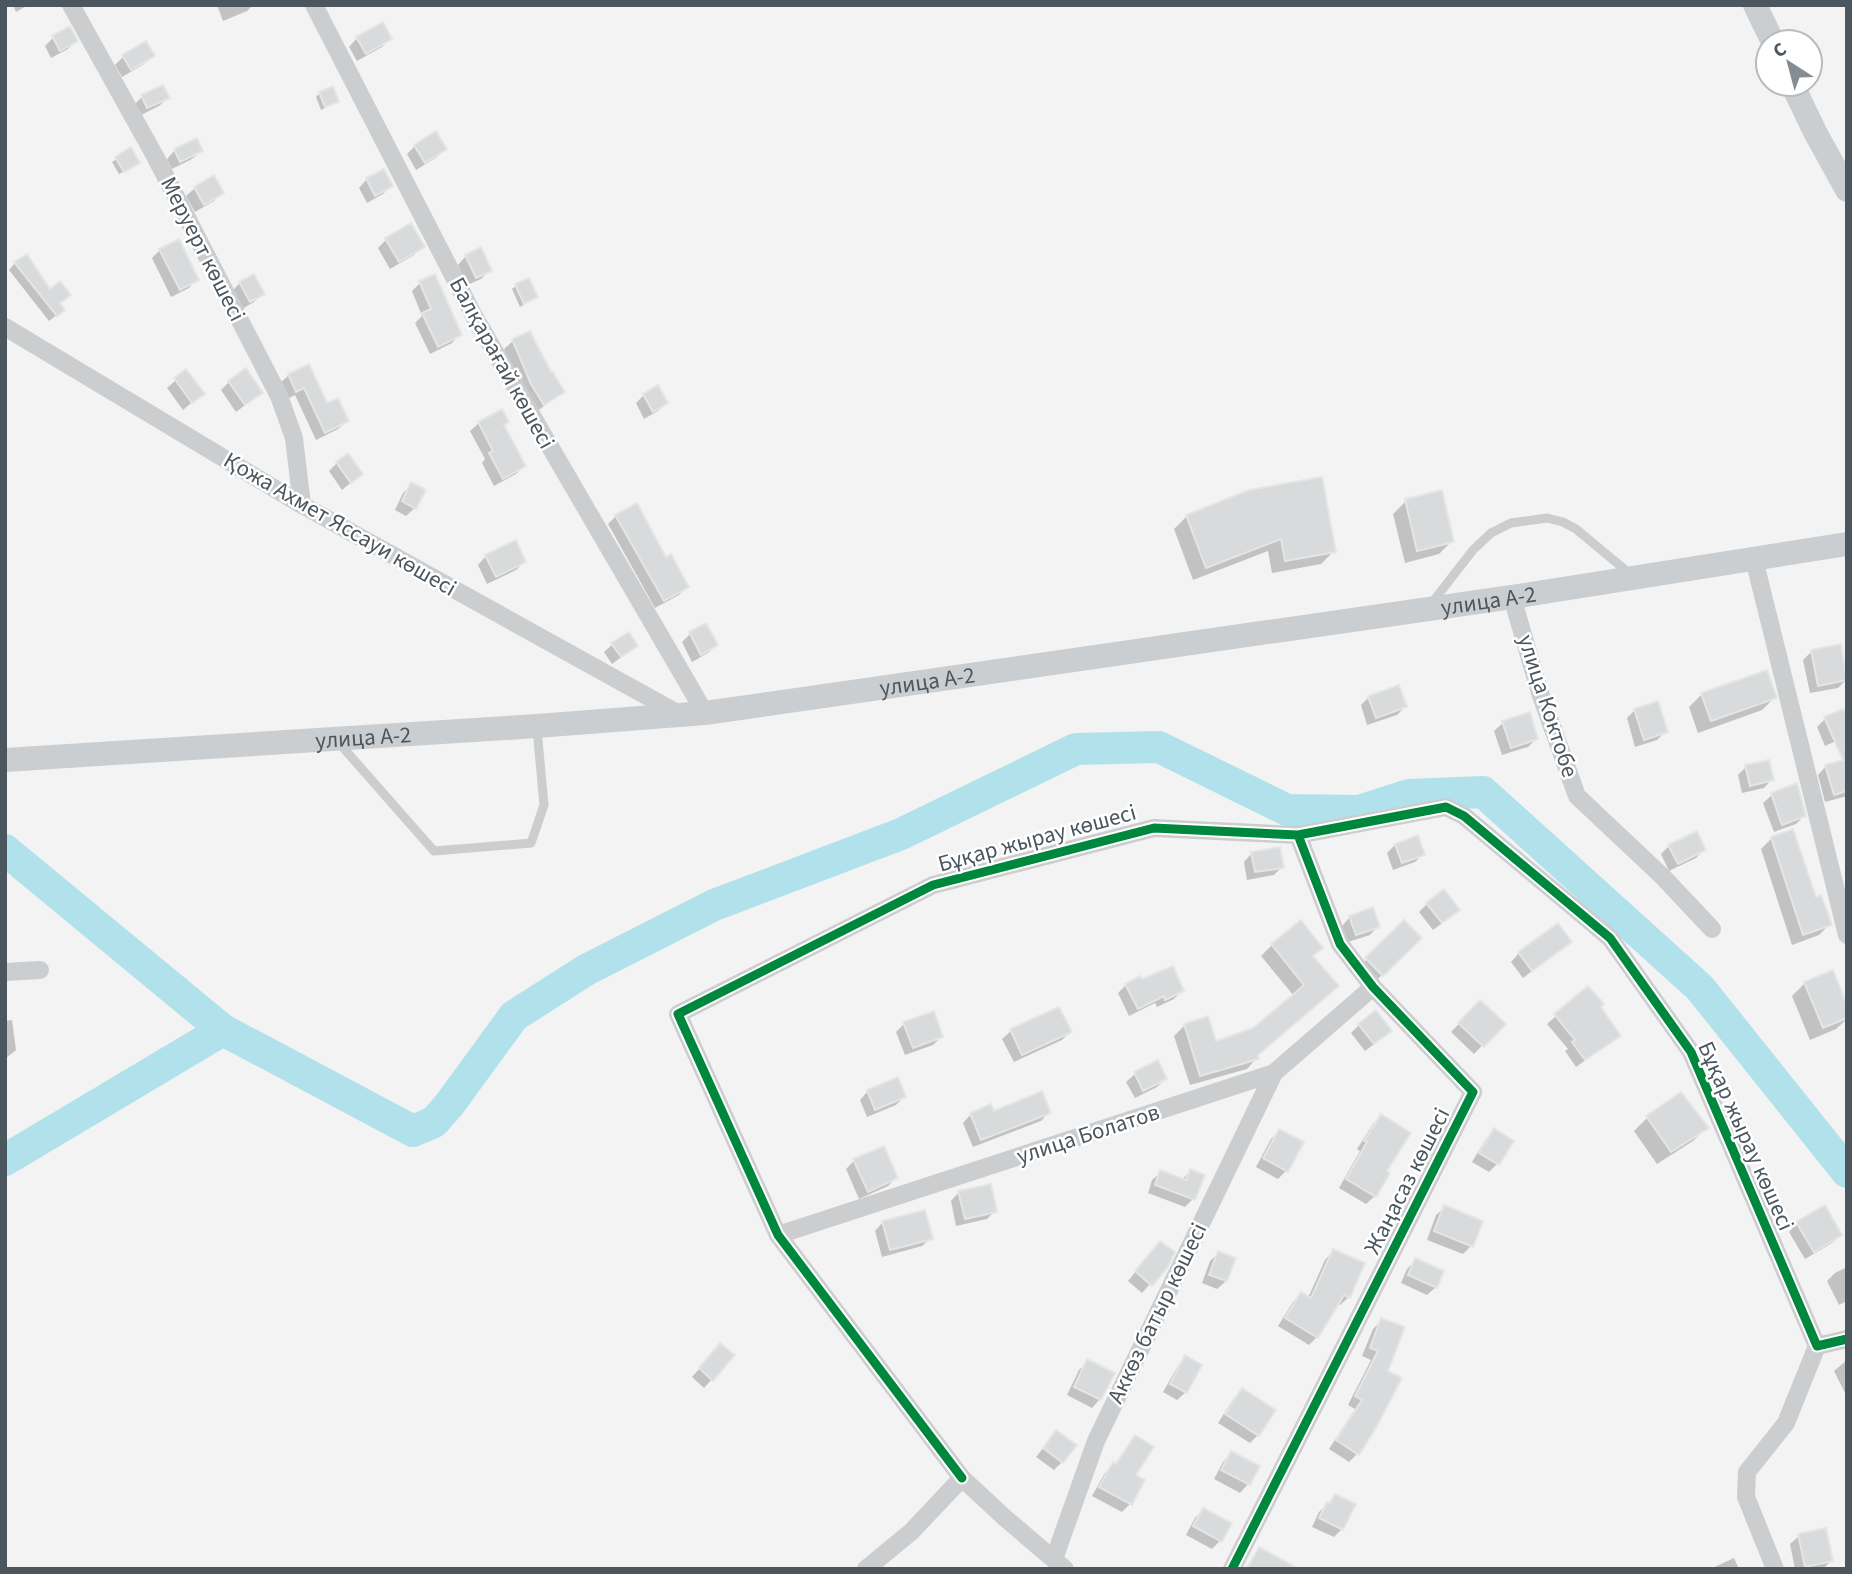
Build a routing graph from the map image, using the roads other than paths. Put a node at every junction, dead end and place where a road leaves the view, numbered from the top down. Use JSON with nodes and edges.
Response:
{"nodes":[{"id":1,"x":71,"y":5,"type":"edge"},
{"id":2,"x":314,"y":5,"type":"edge"},
{"id":3,"x":1755,"y":5,"type":"edge"},
{"id":4,"x":1766,"y":28,"type":"edge"},
{"id":5,"x":1799,"y":98,"type":"edge"},
{"id":6,"x":1847,"y":190,"type":"edge"},
{"id":7,"x":5,"y":327,"type":"edge"},
{"id":8,"x":302,"y":505,"type":"junction"},
{"id":9,"x":1845,"y":546,"type":"edge"},
{"id":10,"x":1754,"y":559,"type":"junction"},
{"id":11,"x":1633,"y":576,"type":"junction"},
{"id":12,"x":1512,"y":597,"type":"junction"},
{"id":13,"x":1427,"y":608,"type":"junction"},
{"id":14,"x":705,"y":713,"type":"junction"},
{"id":15,"x":679,"y":714,"type":"junction"},
{"id":16,"x":537,"y":726,"type":"junction"},
{"id":17,"x":336,"y":739,"type":"junction"},
{"id":18,"x":5,"y":760,"type":"edge"},
{"id":19,"x":1298,"y":835,"type":"junction"},
{"id":20,"x":1712,"y":929,"type":"dead end"},
{"id":21,"x":1847,"y":935,"type":"edge"},
{"id":22,"x":40,"y":970,"type":"dead end"},
{"id":23,"x":5,"y":972,"type":"edge"},
{"id":24,"x":1373,"y":988,"type":"junction"},
{"id":25,"x":1274,"y":1073,"type":"junction"},
{"id":26,"x":778,"y":1235,"type":"junction"},
{"id":27,"x":1847,"y":1339,"type":"edge"},
{"id":28,"x":1817,"y":1346,"type":"junction"},
{"id":29,"x":962,"y":1478,"type":"junction"},
{"id":30,"x":1059,"y":1564,"type":"edge"},
{"id":31,"x":866,"y":1569,"type":"edge"},
{"id":32,"x":1232,"y":1569,"type":"edge"},
{"id":33,"x":1775,"y":1569,"type":"edge"}],
"edges":[{"from":1,"to":8,"type":"street","name":"Меруерт көшесі"},
{"from":2,"to":14,"type":"street","name":"Балқарағай көшесі"},
{"from":3,"to":4,"type":"main road"},
{"from":5,"to":6,"type":"main road"},
{"from":7,"to":8,"type":"street","name":"Қожа Ахмет Яссауи көшесі"},
{"from":8,"to":15,"type":"street","name":"Қожа Ахмет Яссауи көшесі"},
{"from":9,"to":10,"type":"main road","name":"улица А-2"},
{"from":10,"to":11,"type":"main road","name":"улица А-2"},
{"from":10,"to":21,"type":"street"},
{"from":11,"to":12,"type":"main road","name":"улица А-2"},
{"from":11,"to":13,"type":"lane"},
{"from":12,"to":13,"type":"main road","name":"улица А-2"},
{"from":12,"to":20,"type":"street","name":"улица Коктобе"},
{"from":13,"to":14,"type":"main road","name":"улица А-2"},
{"from":14,"to":15,"type":"main road","name":"улица А-2"},
{"from":15,"to":16,"type":"main road","name":"улица А-2"},
{"from":16,"to":17,"type":"main road","name":"улица А-2"},
{"from":16,"to":17,"type":"lane"},
{"from":17,"to":18,"type":"main road","name":"улица А-2"},
{"from":19,"to":24,"type":"street","name":"Жаңасаз көшесі"},
{"from":19,"to":26,"type":"street","name":"Бұқар жырау көшесі"},
{"from":19,"to":28,"type":"street","name":"Бұқар жырау көшесі"},
{"from":22,"to":23,"type":"street"},
{"from":24,"to":25,"type":"street","name":"улица Болатов"},
{"from":24,"to":32,"type":"street","name":"Жаңасаз көшесі"},
{"from":25,"to":26,"type":"street","name":"улица Болатов"},
{"from":25,"to":30,"type":"street","name":"Аккөз батыр көшесі"},
{"from":26,"to":29,"type":"street"},
{"from":27,"to":28,"type":"street"},
{"from":28,"to":33,"type":"street"},
{"from":29,"to":30,"type":"street"},
{"from":29,"to":31,"type":"street"}]}
